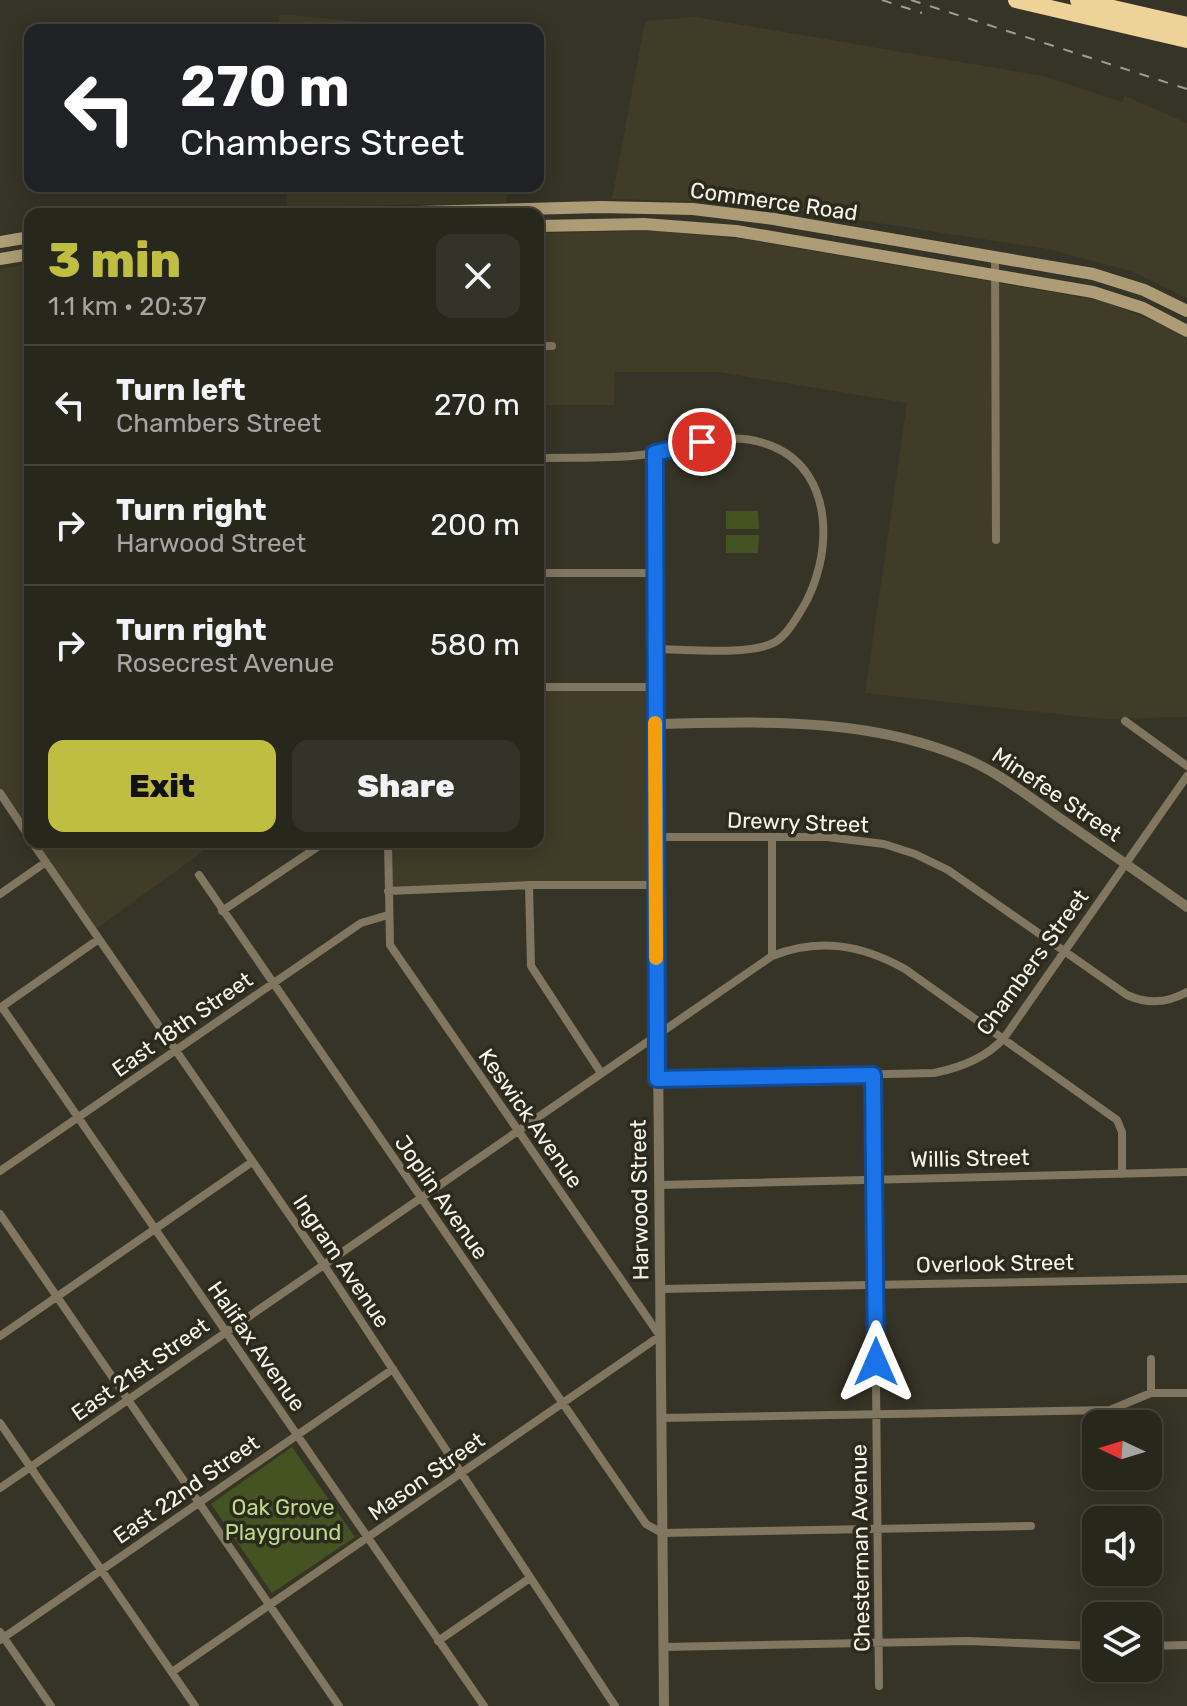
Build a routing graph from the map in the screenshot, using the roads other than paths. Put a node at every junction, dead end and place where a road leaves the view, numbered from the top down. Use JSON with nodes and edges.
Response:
{"nodes":[{"id":1,"x":1016,"y":0,"type":"edge"},
{"id":2,"x":1078,"y":0,"type":"edge"},
{"id":3,"x":1187,"y":25,"type":"edge"},
{"id":4,"x":1187,"y":40,"type":"edge"},
{"id":5,"x":544,"y":208,"type":"edge"},
{"id":6,"x":544,"y":226,"type":"edge"},
{"id":7,"x":24,"y":238,"type":"edge"},
{"id":8,"x":0,"y":242,"type":"edge"},
{"id":9,"x":24,"y":255,"type":"edge"},
{"id":10,"x":995,"y":257,"type":"junction"},
{"id":11,"x":0,"y":259,"type":"edge"},
{"id":12,"x":994,"y":274,"type":"junction"},
{"id":13,"x":1187,"y":311,"type":"edge"},
{"id":14,"x":1187,"y":331,"type":"edge"},
{"id":15,"x":544,"y":346,"type":"edge"},
{"id":16,"x":552,"y":346,"type":"dead end"},
{"id":17,"x":655,"y":453,"type":"junction"},
{"id":18,"x":544,"y":458,"type":"edge"},
{"id":19,"x":996,"y":540,"type":"dead end"},
{"id":20,"x":544,"y":573,"type":"edge"},
{"id":21,"x":654,"y":573,"type":"junction"},
{"id":22,"x":655,"y":649,"type":"junction"},
{"id":23,"x":544,"y":687,"type":"edge"},
{"id":24,"x":655,"y":687,"type":"junction"},
{"id":25,"x":1125,"y":721,"type":"dead end"},
{"id":26,"x":655,"y":724,"type":"junction"},
{"id":27,"x":1187,"y":766,"type":"edge"},
{"id":28,"x":1187,"y":776,"type":"edge"},
{"id":29,"x":0,"y":793,"type":"edge"},
{"id":30,"x":24,"y":829,"type":"edge"},
{"id":31,"x":655,"y":837,"type":"junction"},
{"id":32,"x":772,"y":837,"type":"junction"},
{"id":33,"x":36,"y":848,"type":"edge"},
{"id":34,"x":316,"y":848,"type":"edge"},
{"id":35,"x":388,"y":848,"type":"edge"},
{"id":36,"x":46,"y":862,"type":"junction"},
{"id":37,"x":1126,"y":864,"type":"junction"},
{"id":38,"x":199,"y":875,"type":"dead end"},
{"id":39,"x":529,"y":885,"type":"junction"},
{"id":40,"x":656,"y":885,"type":"junction"},
{"id":41,"x":388,"y":891,"type":"junction"},
{"id":42,"x":0,"y":894,"type":"edge"},
{"id":43,"x":1187,"y":907,"type":"edge"},
{"id":44,"x":222,"y":911,"type":"junction"},
{"id":45,"x":388,"y":915,"type":"junction"},
{"id":46,"x":99,"y":939,"type":"junction"},
{"id":47,"x":1063,"y":951,"type":"junction"},
{"id":48,"x":772,"y":956,"type":"junction"},
{"id":49,"x":273,"y":983,"type":"junction"},
{"id":50,"x":1187,"y":992,"type":"edge"},
{"id":51,"x":1,"y":1007,"type":"edge"},
{"id":52,"x":657,"y":1035,"type":"junction"},
{"id":53,"x":1004,"y":1038,"type":"junction"},
{"id":54,"x":176,"y":1050,"type":"junction"},
{"id":55,"x":601,"y":1073,"type":"junction"},
{"id":56,"x":873,"y":1075,"type":"junction"},
{"id":57,"x":657,"y":1079,"type":"junction"},
{"id":58,"x":78,"y":1117,"type":"junction"},
{"id":59,"x":518,"y":1131,"type":"junction"},
{"id":60,"x":252,"y":1162,"type":"junction"},
{"id":61,"x":0,"y":1171,"type":"edge"},
{"id":62,"x":1187,"y":1172,"type":"edge"},
{"id":63,"x":1122,"y":1174,"type":"junction"},
{"id":64,"x":874,"y":1178,"type":"junction"},
{"id":65,"x":659,"y":1185,"type":"junction"},
{"id":66,"x":421,"y":1198,"type":"junction"},
{"id":67,"x":0,"y":1214,"type":"edge"},
{"id":68,"x":155,"y":1229,"type":"junction"},
{"id":69,"x":324,"y":1265,"type":"junction"},
{"id":70,"x":1187,"y":1279,"type":"edge"},
{"id":71,"x":875,"y":1283,"type":"junction"},
{"id":72,"x":660,"y":1289,"type":"junction"},
{"id":73,"x":57,"y":1296,"type":"junction"},
{"id":74,"x":226,"y":1332,"type":"junction"},
{"id":75,"x":0,"y":1336,"type":"edge"},
{"id":76,"x":660,"y":1336,"type":"junction"},
{"id":77,"x":1151,"y":1359,"type":"dead end"},
{"id":78,"x":393,"y":1369,"type":"junction"},
{"id":79,"x":1151,"y":1393,"type":"junction"},
{"id":80,"x":1187,"y":1393,"type":"edge"},
{"id":81,"x":128,"y":1399,"type":"junction"},
{"id":82,"x":562,"y":1403,"type":"junction"},
{"id":83,"x":876,"y":1415,"type":"junction"},
{"id":84,"x":661,"y":1418,"type":"junction"},
{"id":85,"x":0,"y":1423,"type":"edge"},
{"id":86,"x":297,"y":1435,"type":"junction"},
{"id":87,"x":31,"y":1467,"type":"junction"},
{"id":88,"x":461,"y":1473,"type":"junction"},
{"id":89,"x":0,"y":1488,"type":"edge"},
{"id":90,"x":199,"y":1502,"type":"junction"},
{"id":91,"x":1031,"y":1526,"type":"dead end"},
{"id":92,"x":877,"y":1529,"type":"junction"},
{"id":93,"x":662,"y":1533,"type":"junction"},
{"id":94,"x":367,"y":1538,"type":"junction"},
{"id":95,"x":101,"y":1569,"type":"junction"},
{"id":96,"x":530,"y":1578,"type":"junction"},
{"id":97,"x":269,"y":1605,"type":"junction"},
{"id":98,"x":1,"y":1636,"type":"edge"},
{"id":99,"x":438,"y":1641,"type":"junction"},
{"id":100,"x":878,"y":1643,"type":"junction"},
{"id":101,"x":1082,"y":1645,"type":"edge"},
{"id":102,"x":1187,"y":1645,"type":"edge"},
{"id":103,"x":1162,"y":1646,"type":"edge"},
{"id":104,"x":664,"y":1647,"type":"junction"},
{"id":105,"x":172,"y":1672,"type":"junction"},
{"id":106,"x":879,"y":1686,"type":"dead end"},
{"id":107,"x":51,"y":1706,"type":"edge"},
{"id":108,"x":195,"y":1706,"type":"edge"},
{"id":109,"x":339,"y":1706,"type":"edge"},
{"id":110,"x":484,"y":1706,"type":"edge"},
{"id":111,"x":615,"y":1706,"type":"edge"},
{"id":112,"x":664,"y":1706,"type":"edge"}],
"edges":[{"from":1,"to":4,"type":"highway"},
{"from":2,"to":3,"type":"highway"},
{"from":5,"to":10,"type":"main road","name":"Commerce Road"},
{"from":6,"to":12,"type":"main road","name":"Commerce Road"},
{"from":7,"to":8,"type":"main road"},
{"from":9,"to":11,"type":"main road"},
{"from":10,"to":12,"type":"street"},
{"from":10,"to":13,"type":"main road","name":"Commerce Road"},
{"from":12,"to":14,"type":"main road","name":"Commerce Road"},
{"from":12,"to":19,"type":"street"},
{"from":15,"to":16,"type":"street"},
{"from":17,"to":18,"type":"street"},
{"from":17,"to":21,"type":"street","name":"Harwood Street"},
{"from":17,"to":22,"type":"street"},
{"from":20,"to":21,"type":"street"},
{"from":21,"to":22,"type":"street","name":"Harwood Street"},
{"from":22,"to":24,"type":"street","name":"Harwood Street"},
{"from":23,"to":24,"type":"street"},
{"from":24,"to":26,"type":"street","name":"Harwood Street"},
{"from":25,"to":27,"type":"street"},
{"from":26,"to":31,"type":"street","name":"Harwood Street"},
{"from":26,"to":37,"type":"street","name":"Minefee Street"},
{"from":28,"to":37,"type":"street","name":"Chambers Street"},
{"from":29,"to":30,"type":"street","name":"Ingram Avenue"},
{"from":31,"to":32,"type":"street","name":"Drewry Street"},
{"from":31,"to":40,"type":"street","name":"Harwood Street"},
{"from":32,"to":47,"type":"street","name":"Drewry Street"},
{"from":32,"to":48,"type":"street"},
{"from":33,"to":36,"type":"street","name":"Ingram Avenue"},
{"from":34,"to":44,"type":"street"},
{"from":35,"to":41,"type":"street","name":"Keswick Avenue"},
{"from":36,"to":42,"type":"street"},
{"from":36,"to":46,"type":"street","name":"Ingram Avenue"},
{"from":37,"to":43,"type":"street","name":"Minefee Street"},
{"from":37,"to":47,"type":"street","name":"Chambers Street"},
{"from":38,"to":44,"type":"street","name":"Joplin Avenue"},
{"from":39,"to":40,"type":"street"},
{"from":39,"to":41,"type":"street"},
{"from":39,"to":55,"type":"street"},
{"from":40,"to":52,"type":"street","name":"Harwood Street"},
{"from":41,"to":45,"type":"street","name":"Keswick Avenue"},
{"from":44,"to":49,"type":"street","name":"Joplin Avenue"},
{"from":45,"to":49,"type":"street","name":"East 18th Street"},
{"from":45,"to":59,"type":"street","name":"Keswick Avenue"},
{"from":46,"to":51,"type":"street"},
{"from":46,"to":54,"type":"street","name":"Ingram Avenue"},
{"from":47,"to":50,"type":"street","name":"Drewry Street"},
{"from":47,"to":53,"type":"street","name":"Chambers Street"},
{"from":48,"to":52,"type":"street","name":"East 21st Street"},
{"from":48,"to":53,"type":"street"},
{"from":49,"to":54,"type":"street","name":"East 18th Street"},
{"from":49,"to":66,"type":"street","name":"Joplin Avenue"},
{"from":51,"to":58,"type":"street","name":"Halifax Avenue"},
{"from":52,"to":55,"type":"street","name":"East 21st Street"},
{"from":52,"to":57,"type":"street","name":"Harwood Street"},
{"from":53,"to":56,"type":"street","name":"Chambers Street"},
{"from":53,"to":63,"type":"street"},
{"from":54,"to":58,"type":"street","name":"East 18th Street"},
{"from":54,"to":60,"type":"street","name":"Ingram Avenue"},
{"from":55,"to":59,"type":"street","name":"East 21st Street"},
{"from":56,"to":57,"type":"street","name":"Chambers Street"},
{"from":56,"to":64,"type":"street","name":"Chesterman Avenue"},
{"from":57,"to":65,"type":"street","name":"Harwood Street"},
{"from":58,"to":61,"type":"street","name":"East 18th Street"},
{"from":58,"to":68,"type":"street","name":"Halifax Avenue"},
{"from":59,"to":66,"type":"street","name":"East 21st Street"},
{"from":59,"to":76,"type":"street","name":"Keswick Avenue"},
{"from":60,"to":68,"type":"street"},
{"from":60,"to":69,"type":"street","name":"Ingram Avenue"},
{"from":62,"to":63,"type":"street","name":"Willis Street"},
{"from":63,"to":64,"type":"street","name":"Willis Street"},
{"from":64,"to":65,"type":"street","name":"Willis Street"},
{"from":64,"to":71,"type":"street","name":"Chesterman Avenue"},
{"from":65,"to":72,"type":"street","name":"Harwood Street"},
{"from":66,"to":69,"type":"street","name":"East 21st Street"},
{"from":66,"to":82,"type":"street","name":"Joplin Avenue"},
{"from":67,"to":73,"type":"street"},
{"from":68,"to":73,"type":"street"},
{"from":68,"to":74,"type":"street","name":"Halifax Avenue"},
{"from":69,"to":74,"type":"street","name":"East 21st Street"},
{"from":69,"to":78,"type":"street","name":"Ingram Avenue"},
{"from":70,"to":71,"type":"street","name":"Overlook Street"},
{"from":71,"to":72,"type":"street","name":"Overlook Street"},
{"from":71,"to":83,"type":"street","name":"Chesterman Avenue"},
{"from":72,"to":76,"type":"street","name":"Harwood Street"},
{"from":73,"to":75,"type":"street"},
{"from":73,"to":81,"type":"street"},
{"from":74,"to":81,"type":"street","name":"East 21st Street"},
{"from":74,"to":86,"type":"street","name":"Halifax Avenue"},
{"from":76,"to":82,"type":"street","name":"Mason Street"},
{"from":76,"to":84,"type":"street","name":"Harwood Street"},
{"from":77,"to":79,"type":"street"},
{"from":78,"to":86,"type":"street","name":"East 22nd Street"},
{"from":78,"to":88,"type":"street","name":"Ingram Avenue"},
{"from":79,"to":80,"type":"street"},
{"from":79,"to":83,"type":"street"},
{"from":81,"to":87,"type":"street","name":"East 21st Street"},
{"from":81,"to":90,"type":"street"},
{"from":82,"to":88,"type":"street","name":"Mason Street"},
{"from":82,"to":93,"type":"street","name":"Joplin Avenue"},
{"from":83,"to":84,"type":"street"},
{"from":83,"to":92,"type":"street","name":"Chesterman Avenue"},
{"from":84,"to":93,"type":"street","name":"Harwood Street"},
{"from":85,"to":87,"type":"street"},
{"from":86,"to":90,"type":"street","name":"East 22nd Street"},
{"from":86,"to":94,"type":"street","name":"Halifax Avenue"},
{"from":87,"to":89,"type":"street","name":"East 21st Street"},
{"from":87,"to":95,"type":"street"},
{"from":88,"to":94,"type":"street","name":"Mason Street"},
{"from":88,"to":96,"type":"street","name":"Ingram Avenue"},
{"from":90,"to":95,"type":"street","name":"East 22nd Street"},
{"from":90,"to":97,"type":"street"},
{"from":91,"to":92,"type":"street"},
{"from":92,"to":93,"type":"street"},
{"from":92,"to":100,"type":"street","name":"Chesterman Avenue"},
{"from":93,"to":104,"type":"street","name":"Harwood Street"},
{"from":94,"to":97,"type":"street","name":"Mason Street"},
{"from":94,"to":99,"type":"street","name":"Halifax Avenue"},
{"from":95,"to":98,"type":"street","name":"East 22nd Street"},
{"from":95,"to":105,"type":"street"},
{"from":96,"to":99,"type":"street"},
{"from":96,"to":111,"type":"street","name":"Ingram Avenue"},
{"from":97,"to":105,"type":"street","name":"Mason Street"},
{"from":97,"to":109,"type":"street"},
{"from":98,"to":107,"type":"street"},
{"from":99,"to":110,"type":"street","name":"Halifax Avenue"},
{"from":100,"to":101,"type":"street"},
{"from":100,"to":104,"type":"street"},
{"from":100,"to":106,"type":"street","name":"Chesterman Avenue"},
{"from":102,"to":103,"type":"street"},
{"from":104,"to":112,"type":"street","name":"Harwood Street"},
{"from":105,"to":108,"type":"street"}]}
